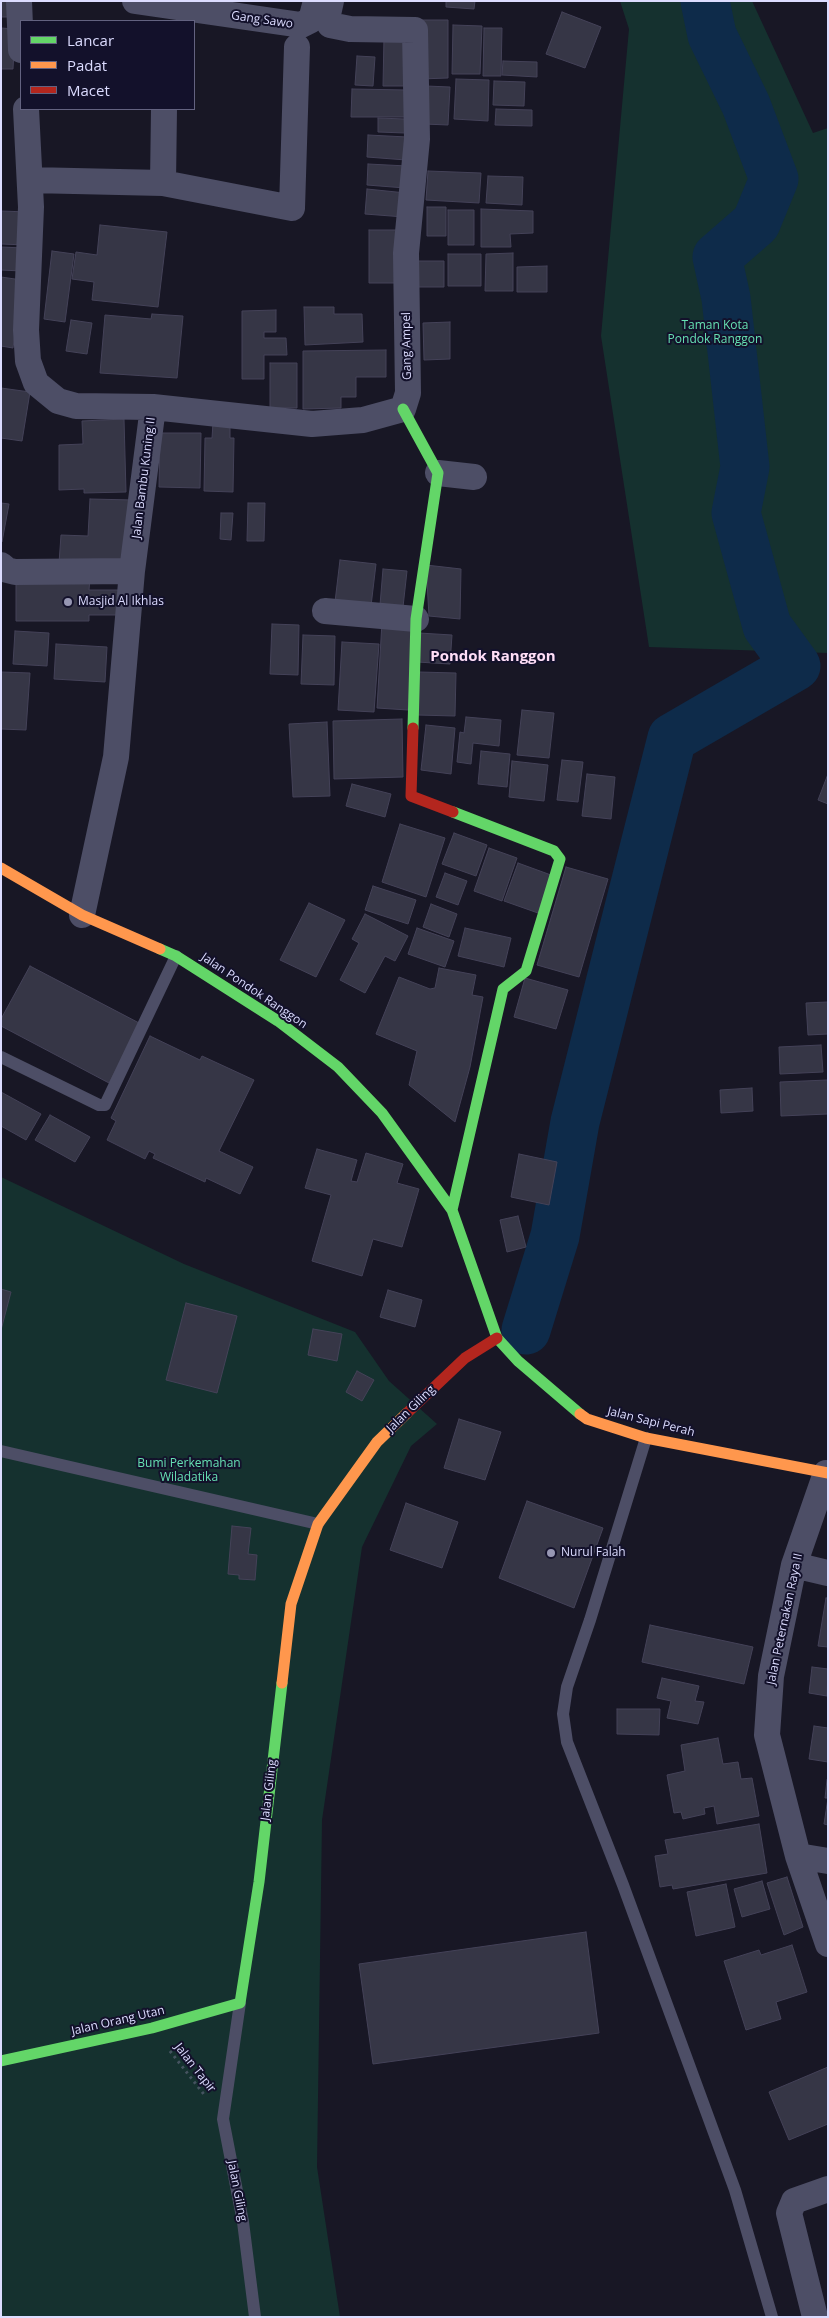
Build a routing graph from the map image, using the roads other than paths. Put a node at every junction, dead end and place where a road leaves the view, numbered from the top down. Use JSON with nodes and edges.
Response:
{"nodes":[{"id":1,"x":19,"y":1,"type":"edge"},
{"id":2,"x":135,"y":1,"type":"edge"},
{"id":3,"x":316,"y":1,"type":"edge"},
{"id":4,"x":331,"y":1,"type":"edge"},
{"id":5,"x":20,"y":26,"type":"edge"},
{"id":6,"x":299,"y":36,"type":"junction"},
{"id":7,"x":26,"y":110,"type":"edge"},
{"id":8,"x":164,"y":110,"type":"edge"},
{"id":9,"x":30,"y":180,"type":"junction"},
{"id":10,"x":163,"y":183,"type":"junction"},
{"id":11,"x":152,"y":407,"type":"junction"},
{"id":12,"x":403,"y":408,"type":"junction"},
{"id":13,"x":438,"y":474,"type":"junction"},
{"id":14,"x":474,"y":477,"type":"dead end"},
{"id":15,"x":1,"y":565,"type":"edge"},
{"id":16,"x":132,"y":571,"type":"junction"},
{"id":17,"x":325,"y":611,"type":"dead end"},
{"id":18,"x":416,"y":619,"type":"junction"},
{"id":19,"x":1,"y":868,"type":"edge"},
{"id":20,"x":82,"y":914,"type":"junction"},
{"id":21,"x":176,"y":956,"type":"junction"},
{"id":22,"x":1,"y":1057,"type":"edge"},
{"id":23,"x":452,"y":1210,"type":"junction"},
{"id":24,"x":497,"y":1338,"type":"junction"},
{"id":25,"x":646,"y":1438,"type":"junction"},
{"id":26,"x":1,"y":1451,"type":"edge"},
{"id":27,"x":827,"y":1473,"type":"edge"},
{"id":28,"x":318,"y":1524,"type":"junction"},
{"id":29,"x":794,"y":1565,"type":"junction"},
{"id":30,"x":828,"y":1573,"type":"edge"},
{"id":31,"x":798,"y":1856,"type":"junction"},
{"id":32,"x":828,"y":1861,"type":"edge"},
{"id":33,"x":828,"y":1944,"type":"edge"},
{"id":34,"x":240,"y":2002,"type":"junction"},
{"id":35,"x":1,"y":2062,"type":"edge"},
{"id":36,"x":828,"y":2189,"type":"edge"},
{"id":37,"x":255,"y":2317,"type":"edge"},
{"id":38,"x":772,"y":2317,"type":"edge"},
{"id":39,"x":815,"y":2317,"type":"edge"}],
"edges":[{"from":1,"to":5,"type":"street"},
{"from":2,"to":6,"type":"street","name":"Gang Sawo"},
{"from":3,"to":6,"type":"street"},
{"from":4,"to":12,"type":"street","name":"Gang Ampel"},
{"from":6,"to":10,"type":"street"},
{"from":7,"to":9,"type":"street","name":"Jalan Bambu Kuning II"},
{"from":8,"to":10,"type":"street"},
{"from":9,"to":10,"type":"street"},
{"from":9,"to":11,"type":"street","name":"Jalan Bambu Kuning II"},
{"from":11,"to":12,"type":"street"},
{"from":11,"to":16,"type":"street","name":"Jalan Bambu Kuning II"},
{"from":12,"to":13,"type":"street"},
{"from":13,"to":14,"type":"street"},
{"from":13,"to":18,"type":"street"},
{"from":15,"to":16,"type":"street"},
{"from":16,"to":20,"type":"street","name":"Jalan Bambu Kuning II"},
{"from":17,"to":18,"type":"street"},
{"from":18,"to":23,"type":"street"},
{"from":19,"to":20,"type":"street","name":"Jalan Pondok Ranggon"},
{"from":20,"to":21,"type":"street","name":"Jalan Pondok Ranggon"},
{"from":21,"to":22,"type":"lane"},
{"from":21,"to":23,"type":"street","name":"Jalan Pondok Ranggon"},
{"from":23,"to":24,"type":"street","name":"Jalan Pondok Ranggon"},
{"from":24,"to":25,"type":"street","name":"Jalan Sapi Perah"},
{"from":24,"to":28,"type":"street","name":"Jalan Giling"},
{"from":25,"to":27,"type":"street","name":"Jalan Sapi Perah"},
{"from":25,"to":38,"type":"lane"},
{"from":26,"to":28,"type":"lane"},
{"from":27,"to":29,"type":"street","name":"Jalan Peternakan Raya II"},
{"from":28,"to":34,"type":"street","name":"Jalan Giling"},
{"from":29,"to":30,"type":"street"},
{"from":29,"to":31,"type":"street","name":"Jalan Peternakan Raya II"},
{"from":31,"to":32,"type":"street"},
{"from":31,"to":33,"type":"street","name":"Jalan Peternakan Raya II"},
{"from":34,"to":35,"type":"street","name":"Jalan Orang Utan"},
{"from":34,"to":37,"type":"lane","name":"Jalan Giling"},
{"from":36,"to":39,"type":"street"}]}
